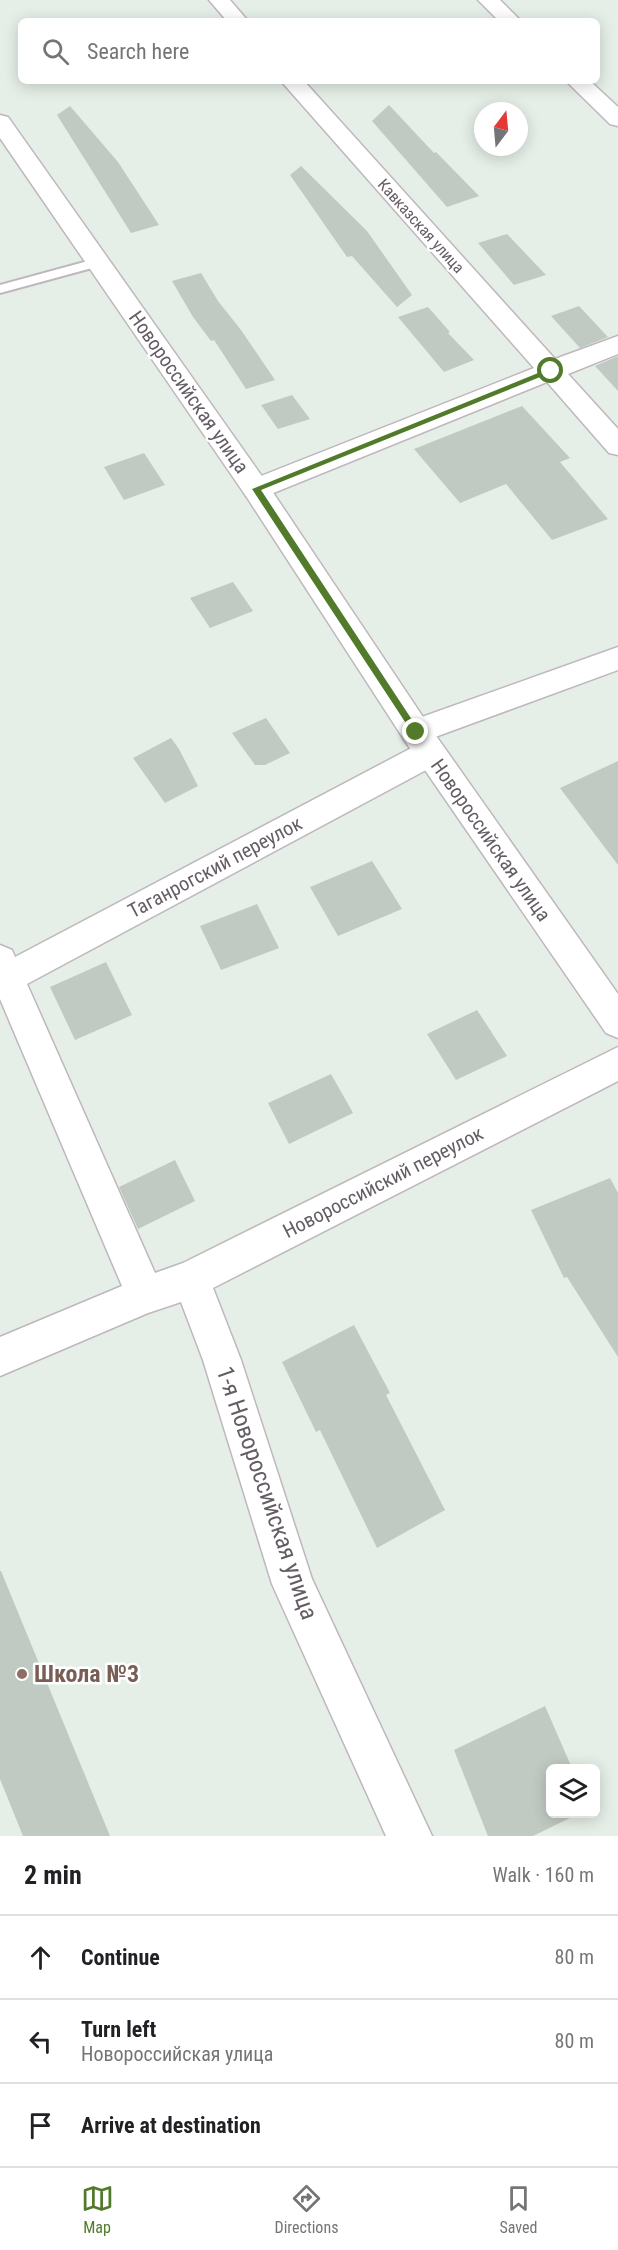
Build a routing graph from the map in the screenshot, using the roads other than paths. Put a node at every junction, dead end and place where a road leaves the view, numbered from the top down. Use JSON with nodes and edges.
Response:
{"nodes":[{"id":1,"x":219,"y":0,"type":"edge"},
{"id":2,"x":488,"y":0,"type":"edge"},
{"id":3,"x":235,"y":18,"type":"edge"},
{"id":4,"x":508,"y":18,"type":"edge"},
{"id":5,"x":295,"y":84,"type":"edge"},
{"id":6,"x":580,"y":84,"type":"edge"},
{"id":7,"x":618,"y":119,"type":"edge"},
{"id":8,"x":0,"y":122,"type":"edge"},
{"id":9,"x":99,"y":262,"type":"junction"},
{"id":10,"x":0,"y":289,"type":"edge"},
{"id":11,"x":618,"y":344,"type":"edge"},
{"id":12,"x":551,"y":371,"type":"junction"},
{"id":13,"x":618,"y":447,"type":"edge"},
{"id":14,"x":256,"y":489,"type":"junction"},
{"id":15,"x":618,"y":658,"type":"edge"},
{"id":16,"x":423,"y":742,"type":"junction"},
{"id":17,"x":3,"y":973,"type":"edge"},
{"id":18,"x":618,"y":1022,"type":"edge"},
{"id":19,"x":618,"y":1063,"type":"edge"},
{"id":20,"x":191,"y":1279,"type":"junction"},
{"id":21,"x":145,"y":1295,"type":"junction"},
{"id":22,"x":0,"y":1357,"type":"edge"},
{"id":23,"x":409,"y":1836,"type":"edge"}],
"edges":[{"from":1,"to":3,"type":"street"},
{"from":2,"to":4,"type":"street"},
{"from":5,"to":12,"type":"street","name":"Кавказская улица"},
{"from":6,"to":7,"type":"street"},
{"from":8,"to":9,"type":"street","name":"Новороссийская улица"},
{"from":9,"to":10,"type":"lane"},
{"from":9,"to":14,"type":"street","name":"Новороссийская улица"},
{"from":11,"to":12,"type":"street"},
{"from":12,"to":13,"type":"street","name":"Кавказская улица"},
{"from":12,"to":14,"type":"street"},
{"from":14,"to":16,"type":"street","name":"Новороссийская улица"},
{"from":15,"to":16,"type":"street","name":"Таганрогский переулок"},
{"from":16,"to":17,"type":"street","name":"Таганрогский переулок"},
{"from":16,"to":18,"type":"street","name":"Новороссийская улица"},
{"from":17,"to":21,"type":"street"},
{"from":19,"to":20,"type":"street","name":"Новороссийский переулок"},
{"from":20,"to":21,"type":"street","name":"Новороссийский переулок"},
{"from":20,"to":23,"type":"street","name":"1-я Новороссийская улица"},
{"from":21,"to":22,"type":"street","name":"Новороссийский переулок"}]}
